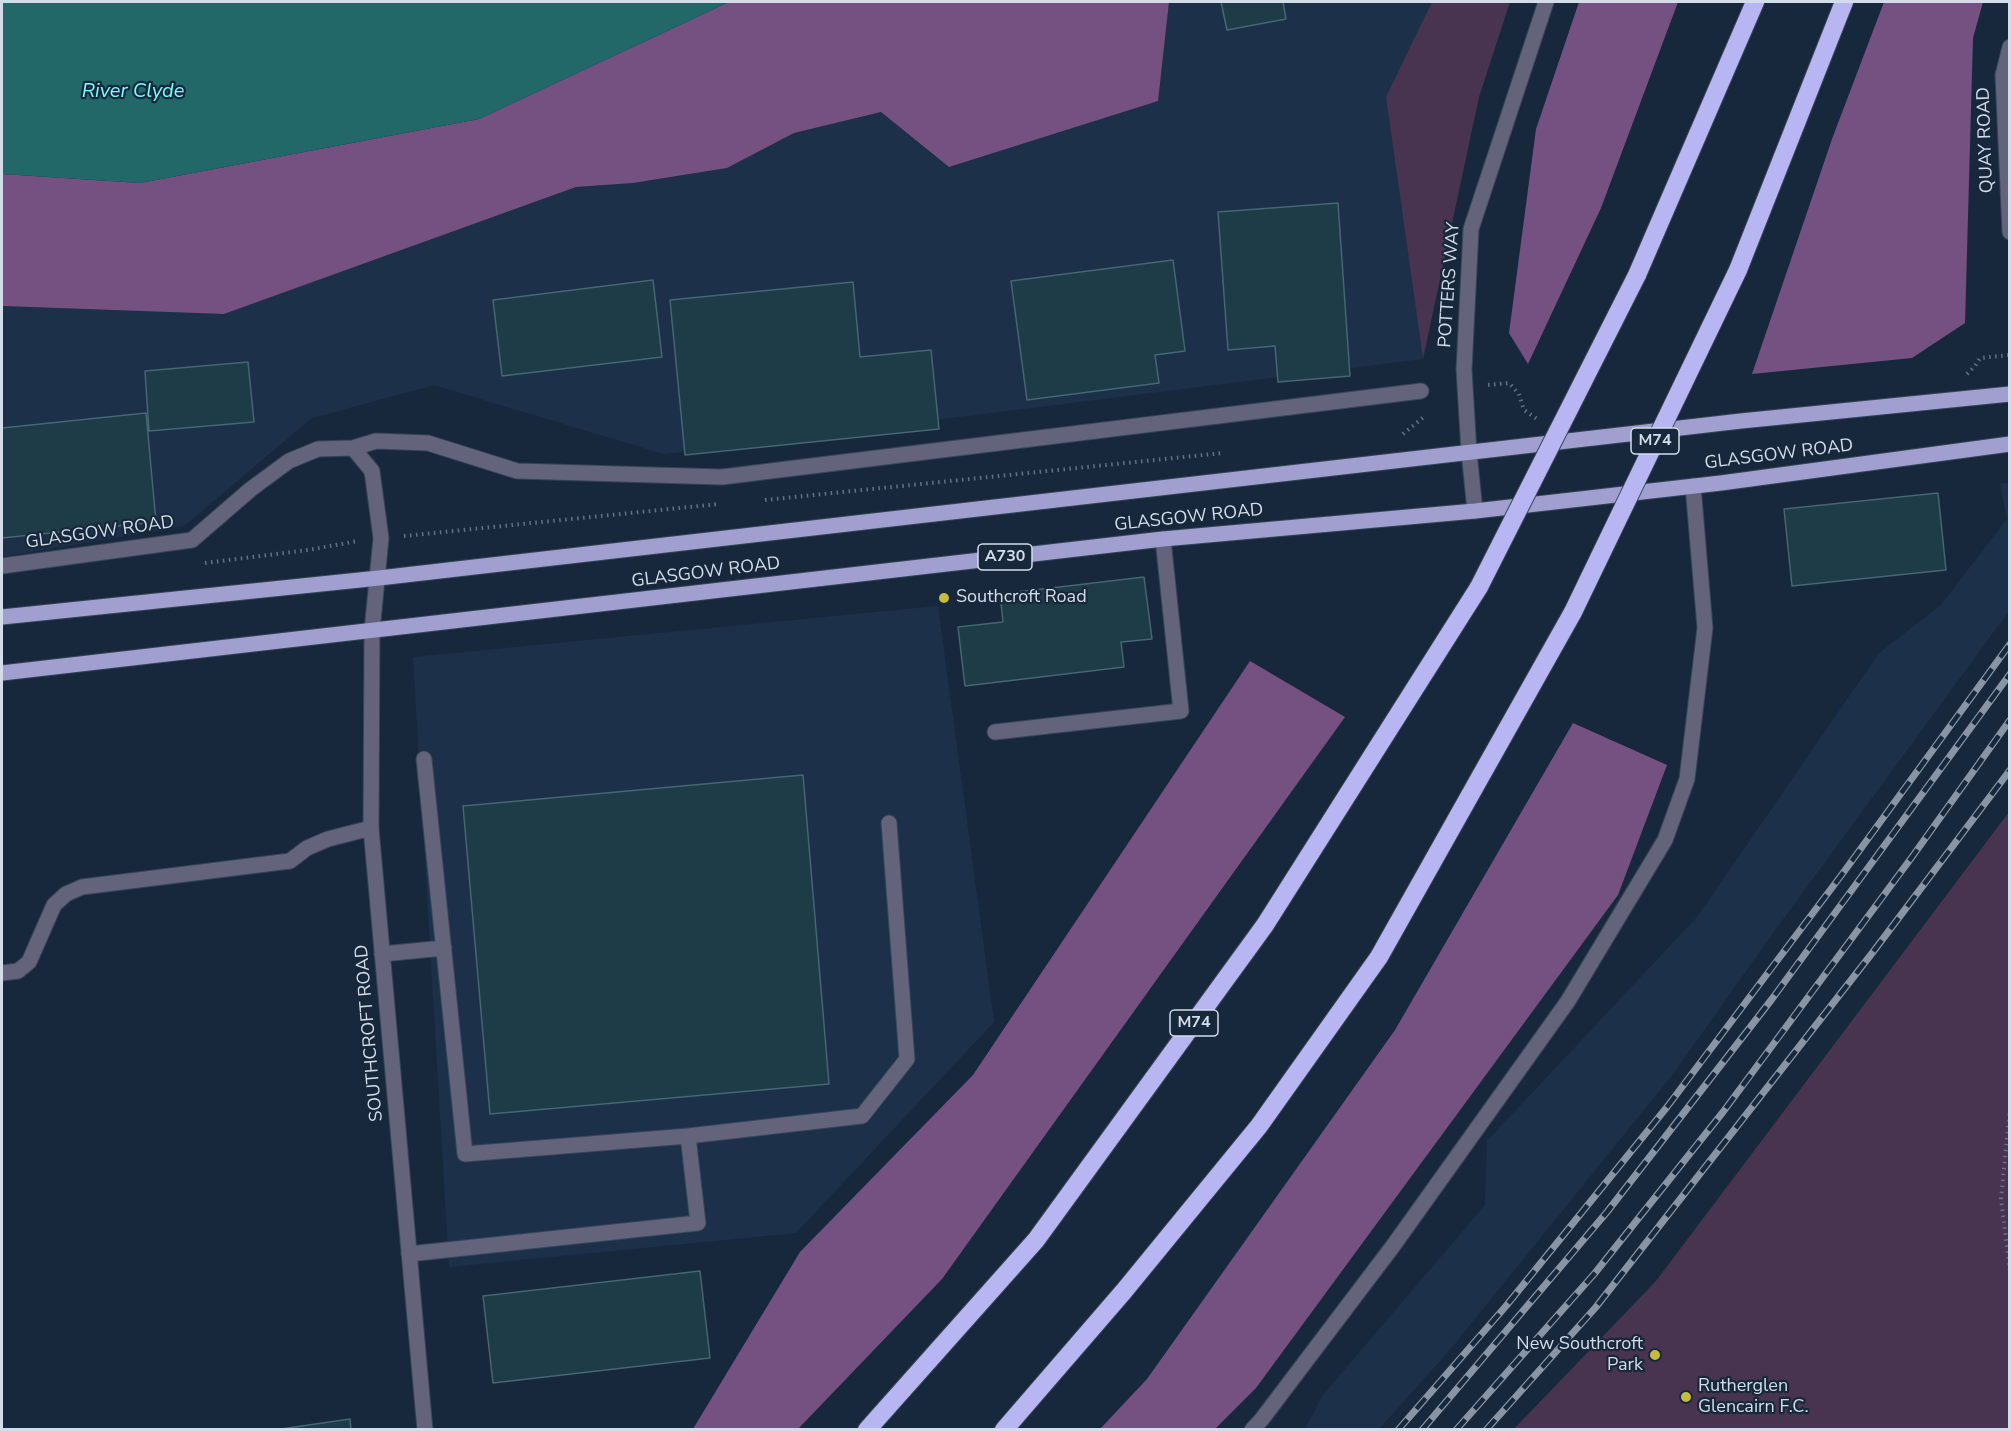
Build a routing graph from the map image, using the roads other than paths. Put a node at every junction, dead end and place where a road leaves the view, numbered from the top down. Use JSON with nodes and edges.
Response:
{"nodes":[{"id":1,"x":1546,"y":2,"type":"edge"},
{"id":2,"x":1755,"y":2,"type":"edge"},
{"id":3,"x":1844,"y":2,"type":"edge"},
{"id":4,"x":2010,"y":47,"type":"edge"},
{"id":5,"x":2010,"y":232,"type":"edge"},
{"id":6,"x":1421,"y":391,"type":"dead end"},
{"id":7,"x":2010,"y":394,"type":"edge"},
{"id":8,"x":2010,"y":444,"type":"edge"},
{"id":9,"x":353,"y":448,"type":"junction"},
{"id":10,"x":1468,"y":452,"type":"junction"},
{"id":11,"x":1693,"y":486,"type":"junction"},
{"id":12,"x":1475,"y":511,"type":"junction"},
{"id":13,"x":1163,"y":539,"type":"junction"},
{"id":14,"x":2,"y":566,"type":"edge"},
{"id":15,"x":379,"y":578,"type":"junction"},
{"id":16,"x":2,"y":617,"type":"edge"},
{"id":17,"x":372,"y":631,"type":"junction"},
{"id":18,"x":2,"y":673,"type":"edge"},
{"id":19,"x":995,"y":732,"type":"dead end"},
{"id":20,"x":424,"y":759,"type":"dead end"},
{"id":21,"x":889,"y":823,"type":"dead end"},
{"id":22,"x":370,"y":828,"type":"junction"},
{"id":23,"x":444,"y":948,"type":"junction"},
{"id":24,"x":382,"y":954,"type":"junction"},
{"id":25,"x":2,"y":973,"type":"edge"},
{"id":26,"x":688,"y":1136,"type":"junction"},
{"id":27,"x":409,"y":1254,"type":"junction"},
{"id":28,"x":425,"y":1430,"type":"edge"},
{"id":29,"x":867,"y":1430,"type":"edge"},
{"id":30,"x":1004,"y":1430,"type":"edge"},
{"id":31,"x":1251,"y":1430,"type":"edge"}],
"edges":[{"from":1,"to":10,"type":"street","name":"POTTERS WAY"},
{"from":2,"to":29,"type":"highway","number":"M74","bridge":true},
{"from":3,"to":30,"type":"highway","number":"M74","bridge":true},
{"from":4,"to":5,"type":"street","name":"QUAY ROAD"},
{"from":6,"to":9,"type":"street","name":"GLASGOW ROAD"},
{"from":7,"to":10,"type":"main road","name":"GLASGOW ROAD"},
{"from":8,"to":11,"type":"main road","name":"GLASGOW ROAD","number":"A730"},
{"from":9,"to":14,"type":"street","name":"GLASGOW ROAD"},
{"from":9,"to":15,"type":"street"},
{"from":10,"to":12,"type":"street","name":"POTTERS WAY"},
{"from":10,"to":15,"type":"main road","name":"GLASGOW ROAD"},
{"from":11,"to":12,"type":"main road","name":"GLASGOW ROAD","number":"A730"},
{"from":11,"to":31,"type":"street"},
{"from":12,"to":13,"type":"main road","name":"GLASGOW ROAD","number":"A730"},
{"from":13,"to":17,"type":"main road","name":"GLASGOW ROAD","number":"A730"},
{"from":13,"to":19,"type":"street"},
{"from":15,"to":16,"type":"main road","name":"GLASGOW ROAD"},
{"from":15,"to":17,"type":"street"},
{"from":17,"to":18,"type":"main road","name":"GLASGOW ROAD","number":"A730"},
{"from":17,"to":22,"type":"street","name":"SOUTHCROFT ROAD"},
{"from":20,"to":23,"type":"street"},
{"from":21,"to":26,"type":"street"},
{"from":22,"to":24,"type":"street","name":"SOUTHCROFT ROAD"},
{"from":22,"to":25,"type":"street"},
{"from":23,"to":24,"type":"street"},
{"from":23,"to":26,"type":"street"},
{"from":24,"to":27,"type":"street","name":"SOUTHCROFT ROAD"},
{"from":26,"to":27,"type":"street"},
{"from":27,"to":28,"type":"street","name":"SOUTHCROFT ROAD"}]}
